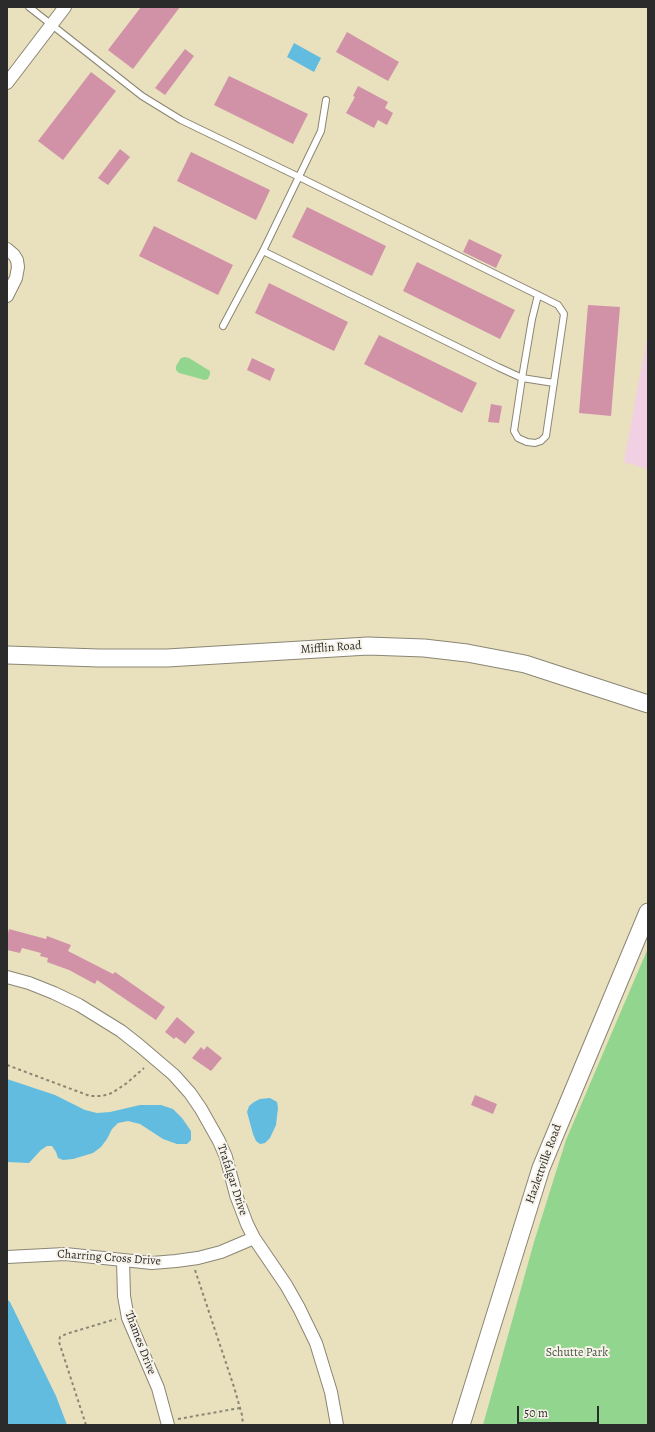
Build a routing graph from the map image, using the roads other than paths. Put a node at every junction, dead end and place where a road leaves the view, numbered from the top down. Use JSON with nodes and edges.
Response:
{"nodes":[{"id":1,"x":29,"y":7,"type":"edge"},
{"id":2,"x":64,"y":7,"type":"edge"},
{"id":3,"x":51,"y":24,"type":"junction"},
{"id":4,"x":7,"y":83,"type":"edge"},
{"id":5,"x":326,"y":100,"type":"dead end"},
{"id":6,"x":299,"y":177,"type":"junction"},
{"id":7,"x":7,"y":249,"type":"edge"},
{"id":8,"x":263,"y":251,"type":"junction"},
{"id":9,"x":538,"y":295,"type":"junction"},
{"id":10,"x":7,"y":296,"type":"edge"},
{"id":11,"x":223,"y":326,"type":"dead end"},
{"id":12,"x":522,"y":378,"type":"junction"},
{"id":13,"x":554,"y":383,"type":"junction"},
{"id":14,"x":7,"y":655,"type":"edge"},
{"id":15,"x":648,"y":704,"type":"edge"},
{"id":16,"x":648,"y":912,"type":"edge"},
{"id":17,"x":7,"y":977,"type":"edge"},
{"id":18,"x":254,"y":1238,"type":"junction"},
{"id":19,"x":7,"y":1257,"type":"edge"},
{"id":20,"x":124,"y":1260,"type":"junction"},
{"id":21,"x":172,"y":1422,"type":"edge"},
{"id":22,"x":337,"y":1425,"type":"edge"},
{"id":23,"x":461,"y":1425,"type":"edge"}],
"edges":[{"from":1,"to":3,"type":"lane"},
{"from":2,"to":3,"type":"street"},
{"from":3,"to":4,"type":"street"},
{"from":3,"to":6,"type":"lane"},
{"from":5,"to":6,"type":"lane"},
{"from":6,"to":8,"type":"lane"},
{"from":6,"to":9,"type":"lane"},
{"from":7,"to":10,"type":"street"},
{"from":8,"to":11,"type":"lane"},
{"from":8,"to":12,"type":"lane"},
{"from":9,"to":12,"type":"lane"},
{"from":9,"to":13,"type":"lane"},
{"from":12,"to":13,"type":"lane"},
{"from":12,"to":13,"type":"lane"},
{"from":14,"to":15,"type":"main road","name":"Mifflin Road"},
{"from":16,"to":23,"type":"main road","name":"Hazlettville Road"},
{"from":17,"to":18,"type":"street","name":"Trafalgar Drive"},
{"from":18,"to":20,"type":"street","name":"Charring Cross Drive"},
{"from":18,"to":22,"type":"street","name":"Trafalgar Drive"},
{"from":19,"to":20,"type":"street","name":"Charring Cross Drive"},
{"from":20,"to":21,"type":"street","name":"Thames Drive"}]}
